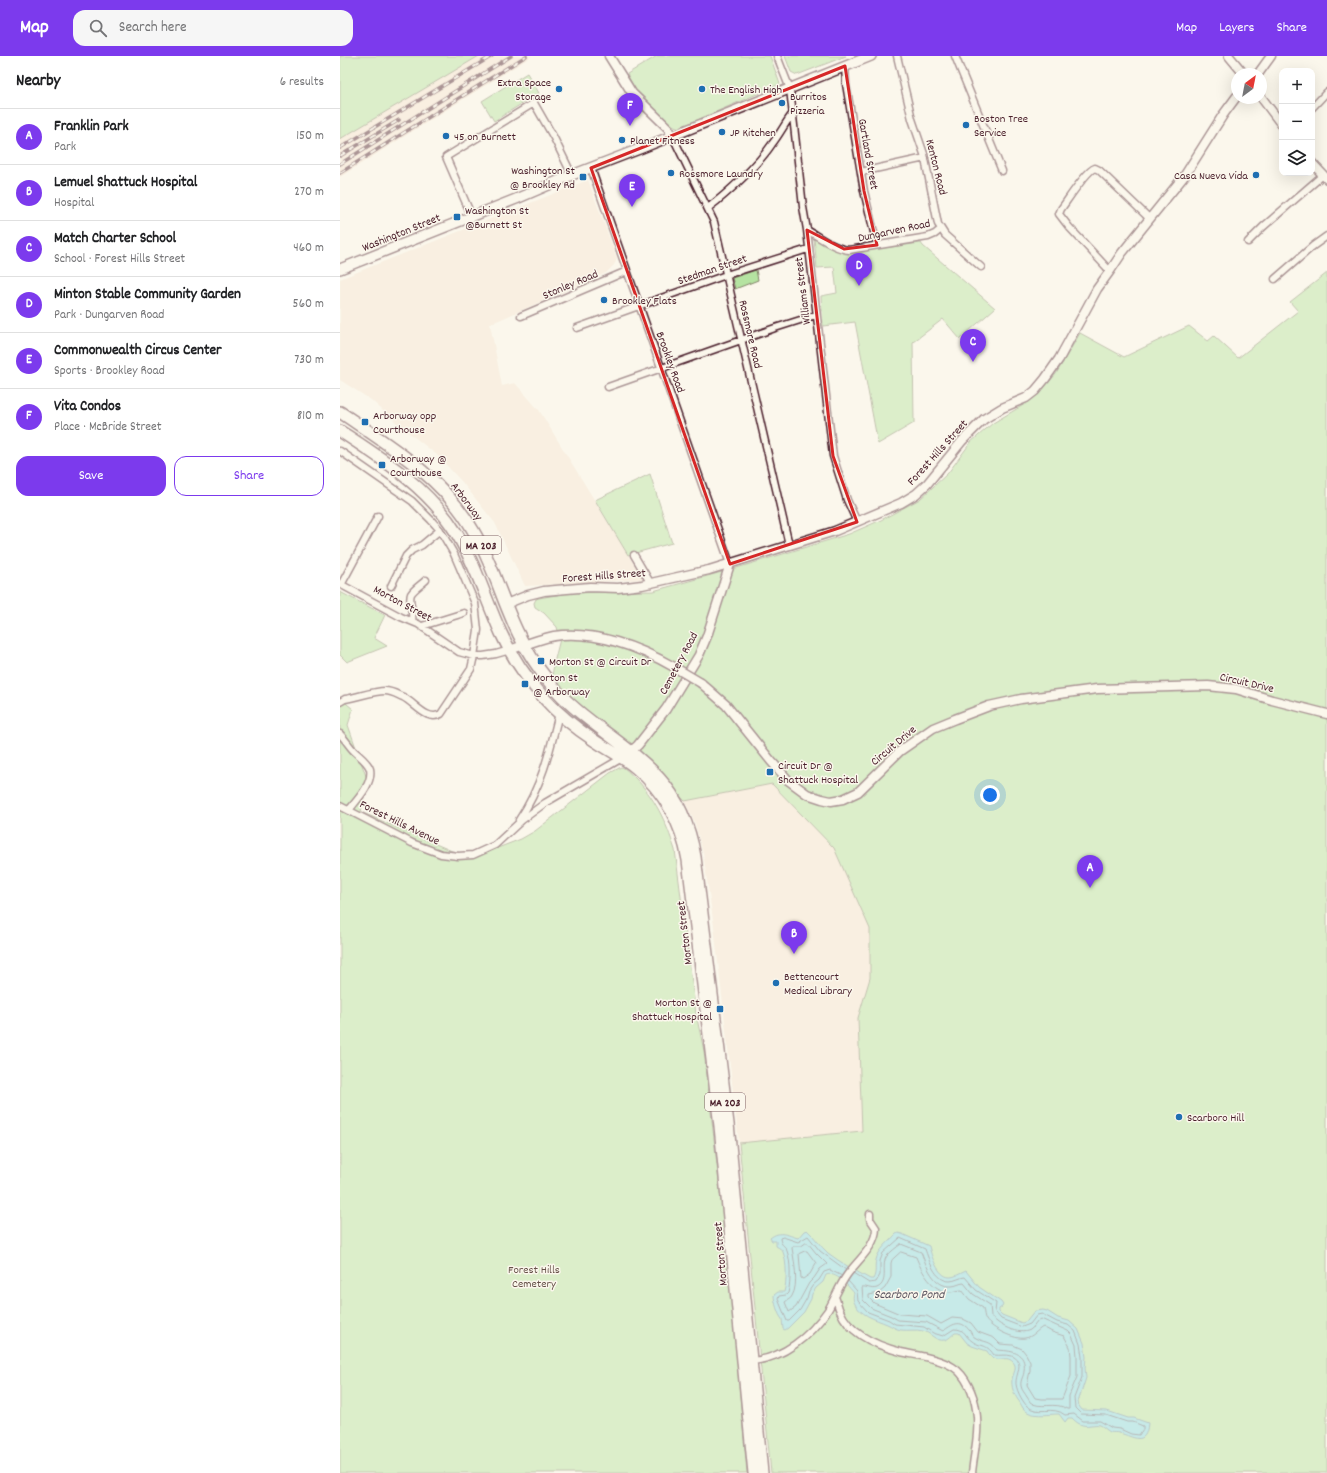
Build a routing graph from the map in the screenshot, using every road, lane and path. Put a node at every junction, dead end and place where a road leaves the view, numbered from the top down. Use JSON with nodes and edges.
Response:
{"nodes":[{"id":1,"x":609,"y":56,"type":"edge"},
{"id":2,"x":778,"y":56,"type":"edge"},
{"id":3,"x":871,"y":56,"type":"edge"},
{"id":4,"x":897,"y":56,"type":"edge"},
{"id":5,"x":955,"y":56,"type":"edge"},
{"id":6,"x":1229,"y":56,"type":"edge"},
{"id":7,"x":1271,"y":56,"type":"edge"},
{"id":8,"x":844,"y":66,"type":"junction"},
{"id":9,"x":1239,"y":68,"type":"edge"},
{"id":10,"x":1262,"y":68,"type":"edge"},
{"id":11,"x":790,"y":89,"type":"junction"},
{"id":12,"x":1327,"y":92,"type":"edge"},
{"id":13,"x":1231,"y":104,"type":"edge"},
{"id":14,"x":1266,"y":104,"type":"edge"},
{"id":15,"x":1315,"y":105,"type":"edge"},
{"id":16,"x":793,"y":113,"type":"junction"},
{"id":17,"x":1279,"y":121,"type":"edge"},
{"id":18,"x":672,"y":135,"type":"junction"},
{"id":19,"x":925,"y":158,"type":"junction"},
{"id":20,"x":1315,"y":166,"type":"edge"},
{"id":21,"x":591,"y":168,"type":"junction"},
{"id":22,"x":1002,"y":171,"type":"dead end"},
{"id":23,"x":861,"y":172,"type":"junction"},
{"id":24,"x":572,"y":175,"type":"junction"},
{"id":25,"x":1325,"y":178,"type":"edge"},
{"id":26,"x":708,"y":208,"type":"junction"},
{"id":27,"x":472,"y":217,"type":"junction"},
{"id":28,"x":1150,"y":219,"type":"junction"},
{"id":29,"x":940,"y":229,"type":"junction"},
{"id":30,"x":807,"y":230,"type":"junction"},
{"id":31,"x":1327,"y":236,"type":"edge"},
{"id":32,"x":1248,"y":242,"type":"dead end"},
{"id":33,"x":877,"y":245,"type":"junction"},
{"id":34,"x":808,"y":249,"type":"junction"},
{"id":35,"x":981,"y":267,"type":"dead end"},
{"id":36,"x":340,"y":269,"type":"edge"},
{"id":37,"x":1110,"y":271,"type":"junction"},
{"id":38,"x":627,"y":272,"type":"junction"},
{"id":39,"x":726,"y":275,"type":"junction"},
{"id":40,"x":1275,"y":279,"type":"dead end"},
{"id":41,"x":640,"y":305,"type":"junction"},
{"id":42,"x":521,"y":316,"type":"dead end"},
{"id":43,"x":816,"y":316,"type":"junction"},
{"id":44,"x":577,"y":328,"type":"dead end"},
{"id":45,"x":741,"y":341,"type":"junction"},
{"id":46,"x":662,"y":368,"type":"junction"},
{"id":47,"x":608,"y":387,"type":"dead end"},
{"id":48,"x":340,"y":412,"type":"edge"},
{"id":49,"x":351,"y":420,"type":"junction"},
{"id":50,"x":340,"y":427,"type":"edge"},
{"id":51,"x":340,"y":431,"type":"edge"},
{"id":52,"x":340,"y":451,"type":"edge"},
{"id":53,"x":378,"y":516,"type":"dead end"},
{"id":54,"x":857,"y":522,"type":"junction"},
{"id":55,"x":440,"y":530,"type":"junction"},
{"id":56,"x":789,"y":545,"type":"junction"},
{"id":57,"x":634,"y":555,"type":"dead end"},
{"id":58,"x":730,"y":564,"type":"junction"},
{"id":59,"x":426,"y":580,"type":"dead end"},
{"id":60,"x":651,"y":584,"type":"junction"},
{"id":61,"x":341,"y":585,"type":"edge"},
{"id":62,"x":391,"y":586,"type":"dead end"},
{"id":63,"x":506,"y":604,"type":"junction"},
{"id":64,"x":464,"y":613,"type":"dead end"},
{"id":65,"x":412,"y":621,"type":"junction"},
{"id":66,"x":422,"y":626,"type":"junction"},
{"id":67,"x":524,"y":645,"type":"junction"},
{"id":68,"x":510,"y":650,"type":"junction"},
{"id":69,"x":474,"y":656,"type":"junction"},
{"id":70,"x":340,"y":702,"type":"edge"},
{"id":71,"x":559,"y":713,"type":"junction"},
{"id":72,"x":1327,"y":714,"type":"edge"},
{"id":73,"x":340,"y":734,"type":"edge"},
{"id":74,"x":626,"y":755,"type":"junction"},
{"id":75,"x":340,"y":806,"type":"edge"},
{"id":76,"x":349,"y":810,"type":"junction"},
{"id":77,"x":514,"y":828,"type":"junction"},
{"id":78,"x":870,"y":1214,"type":"dead end"},
{"id":79,"x":835,"y":1297,"type":"junction"},
{"id":80,"x":751,"y":1361,"type":"junction"},
{"id":81,"x":754,"y":1473,"type":"edge"},
{"id":82,"x":762,"y":1473,"type":"edge"},
{"id":83,"x":972,"y":1473,"type":"edge"}],
"edges":[{"from":1,"to":18,"type":"street"},
{"from":2,"to":11,"type":"street","name":"Williams Street"},
{"from":3,"to":8,"type":"main road","name":"Washington Street"},
{"from":4,"to":19,"type":"street","name":"Kenton Road"},
{"from":5,"to":22,"type":"street"},
{"from":6,"to":9,"type":"street"},
{"from":7,"to":10,"type":"street"},
{"from":8,"to":11,"type":"main road","name":"Washington Street"},
{"from":8,"to":23,"type":"street","name":"Gartland Street"},
{"from":11,"to":16,"type":"street","name":"Williams Street"},
{"from":11,"to":18,"type":"main road","name":"Washington Street"},
{"from":12,"to":15,"type":"street"},
{"from":13,"to":28,"type":"street","name":"Forest Hills Street"},
{"from":14,"to":17,"type":"street"},
{"from":16,"to":26,"type":"street"},
{"from":16,"to":30,"type":"street","name":"Williams Street"},
{"from":18,"to":21,"type":"main road","name":"Washington Street"},
{"from":18,"to":26,"type":"street","name":"Rossmore Road"},
{"from":19,"to":23,"type":"street"},
{"from":19,"to":29,"type":"street","name":"Kenton Road"},
{"from":20,"to":25,"type":"street"},
{"from":21,"to":24,"type":"main road","name":"Washington Street"},
{"from":21,"to":38,"type":"street","name":"Brookley Road"},
{"from":23,"to":33,"type":"street","name":"Gartland Street"},
{"from":24,"to":27,"type":"main road","name":"Washington Street"},
{"from":24,"to":27,"type":"street"},
{"from":25,"to":32,"type":"street"},
{"from":26,"to":39,"type":"street","name":"Rossmore Road"},
{"from":27,"to":36,"type":"main road","name":"Washington Street"},
{"from":28,"to":37,"type":"street","name":"Forest Hills Street"},
{"from":28,"to":37,"type":"street"},
{"from":29,"to":33,"type":"street","name":"Dungarven Road"},
{"from":29,"to":35,"type":"street"},
{"from":30,"to":33,"type":"street","name":"Dungarven Road"},
{"from":30,"to":34,"type":"street","name":"Williams Street"},
{"from":31,"to":40,"type":"street"},
{"from":34,"to":39,"type":"street","name":"Stedman Street"},
{"from":34,"to":43,"type":"street","name":"Williams Street"},
{"from":37,"to":54,"type":"street","name":"Forest Hills Street"},
{"from":38,"to":41,"type":"street","name":"Brookley Road"},
{"from":38,"to":42,"type":"street","name":"Stonley Road"},
{"from":39,"to":41,"type":"street","name":"Stedman Street"},
{"from":39,"to":45,"type":"street","name":"Rossmore Road"},
{"from":41,"to":44,"type":"street","name":"Stedman Street"},
{"from":41,"to":46,"type":"street","name":"Brookley Road"},
{"from":43,"to":45,"type":"street"},
{"from":43,"to":54,"type":"street","name":"Williams Street"},
{"from":45,"to":46,"type":"street"},
{"from":45,"to":56,"type":"street","name":"Rossmore Road"},
{"from":46,"to":47,"type":"street"},
{"from":46,"to":58,"type":"street","name":"Brookley Road"},
{"from":48,"to":49,"type":"highway","name":"Arborway","number":"MA 203"},
{"from":49,"to":50,"type":"highway"},
{"from":49,"to":63,"type":"highway","name":"Arborway","number":"MA 203"},
{"from":51,"to":68,"type":"highway","number":"MA 203"},
{"from":52,"to":55,"type":"street"},
{"from":53,"to":61,"type":"street"},
{"from":54,"to":56,"type":"street","name":"Forest Hills Street"},
{"from":55,"to":62,"type":"street"},
{"from":55,"to":69,"type":"street"},
{"from":56,"to":58,"type":"street","name":"Forest Hills Street"},
{"from":57,"to":60,"type":"street"},
{"from":58,"to":60,"type":"street","name":"Forest Hills Street"},
{"from":58,"to":74,"type":"street","name":"Cemetery Road"},
{"from":59,"to":65,"type":"street"},
{"from":60,"to":63,"type":"street","name":"Forest Hills Street"},
{"from":61,"to":65,"type":"street","name":"Morton Street"},
{"from":63,"to":67,"type":"highway","name":"Arborway","number":"MA 203"},
{"from":64,"to":66,"type":"street"},
{"from":65,"to":66,"type":"street","name":"Morton Street"},
{"from":66,"to":69,"type":"street","name":"Morton Street"},
{"from":67,"to":68,"type":"street","name":"Circuit Drive"},
{"from":67,"to":72,"type":"street","name":"Circuit Drive","bridge":true},
{"from":67,"to":74,"type":"highway","name":"Morton Street","number":"MA 203"},
{"from":68,"to":69,"type":"street","name":"Morton Street"},
{"from":68,"to":71,"type":"highway","name":"Morton Street","number":"MA 203"},
{"from":69,"to":70,"type":"street"},
{"from":71,"to":74,"type":"highway","name":"Morton Street","number":"MA 203"},
{"from":71,"to":77,"type":"street","name":"Forest Hills Avenue"},
{"from":73,"to":76,"type":"street"},
{"from":74,"to":77,"type":"street","name":"Forest Hills Avenue"},
{"from":74,"to":80,"type":"highway","name":"Morton Street","number":"MA 203"},
{"from":74,"to":81,"type":"highway","name":"Morton Street","number":"MA 203"},
{"from":75,"to":76,"type":"street","name":"Forest Hills Avenue"},
{"from":76,"to":77,"type":"street","name":"Forest Hills Avenue"},
{"from":78,"to":79,"type":"street"},
{"from":79,"to":80,"type":"street"},
{"from":79,"to":83,"type":"street"},
{"from":80,"to":82,"type":"highway","name":"Morton Street","number":"MA 203"}]}
